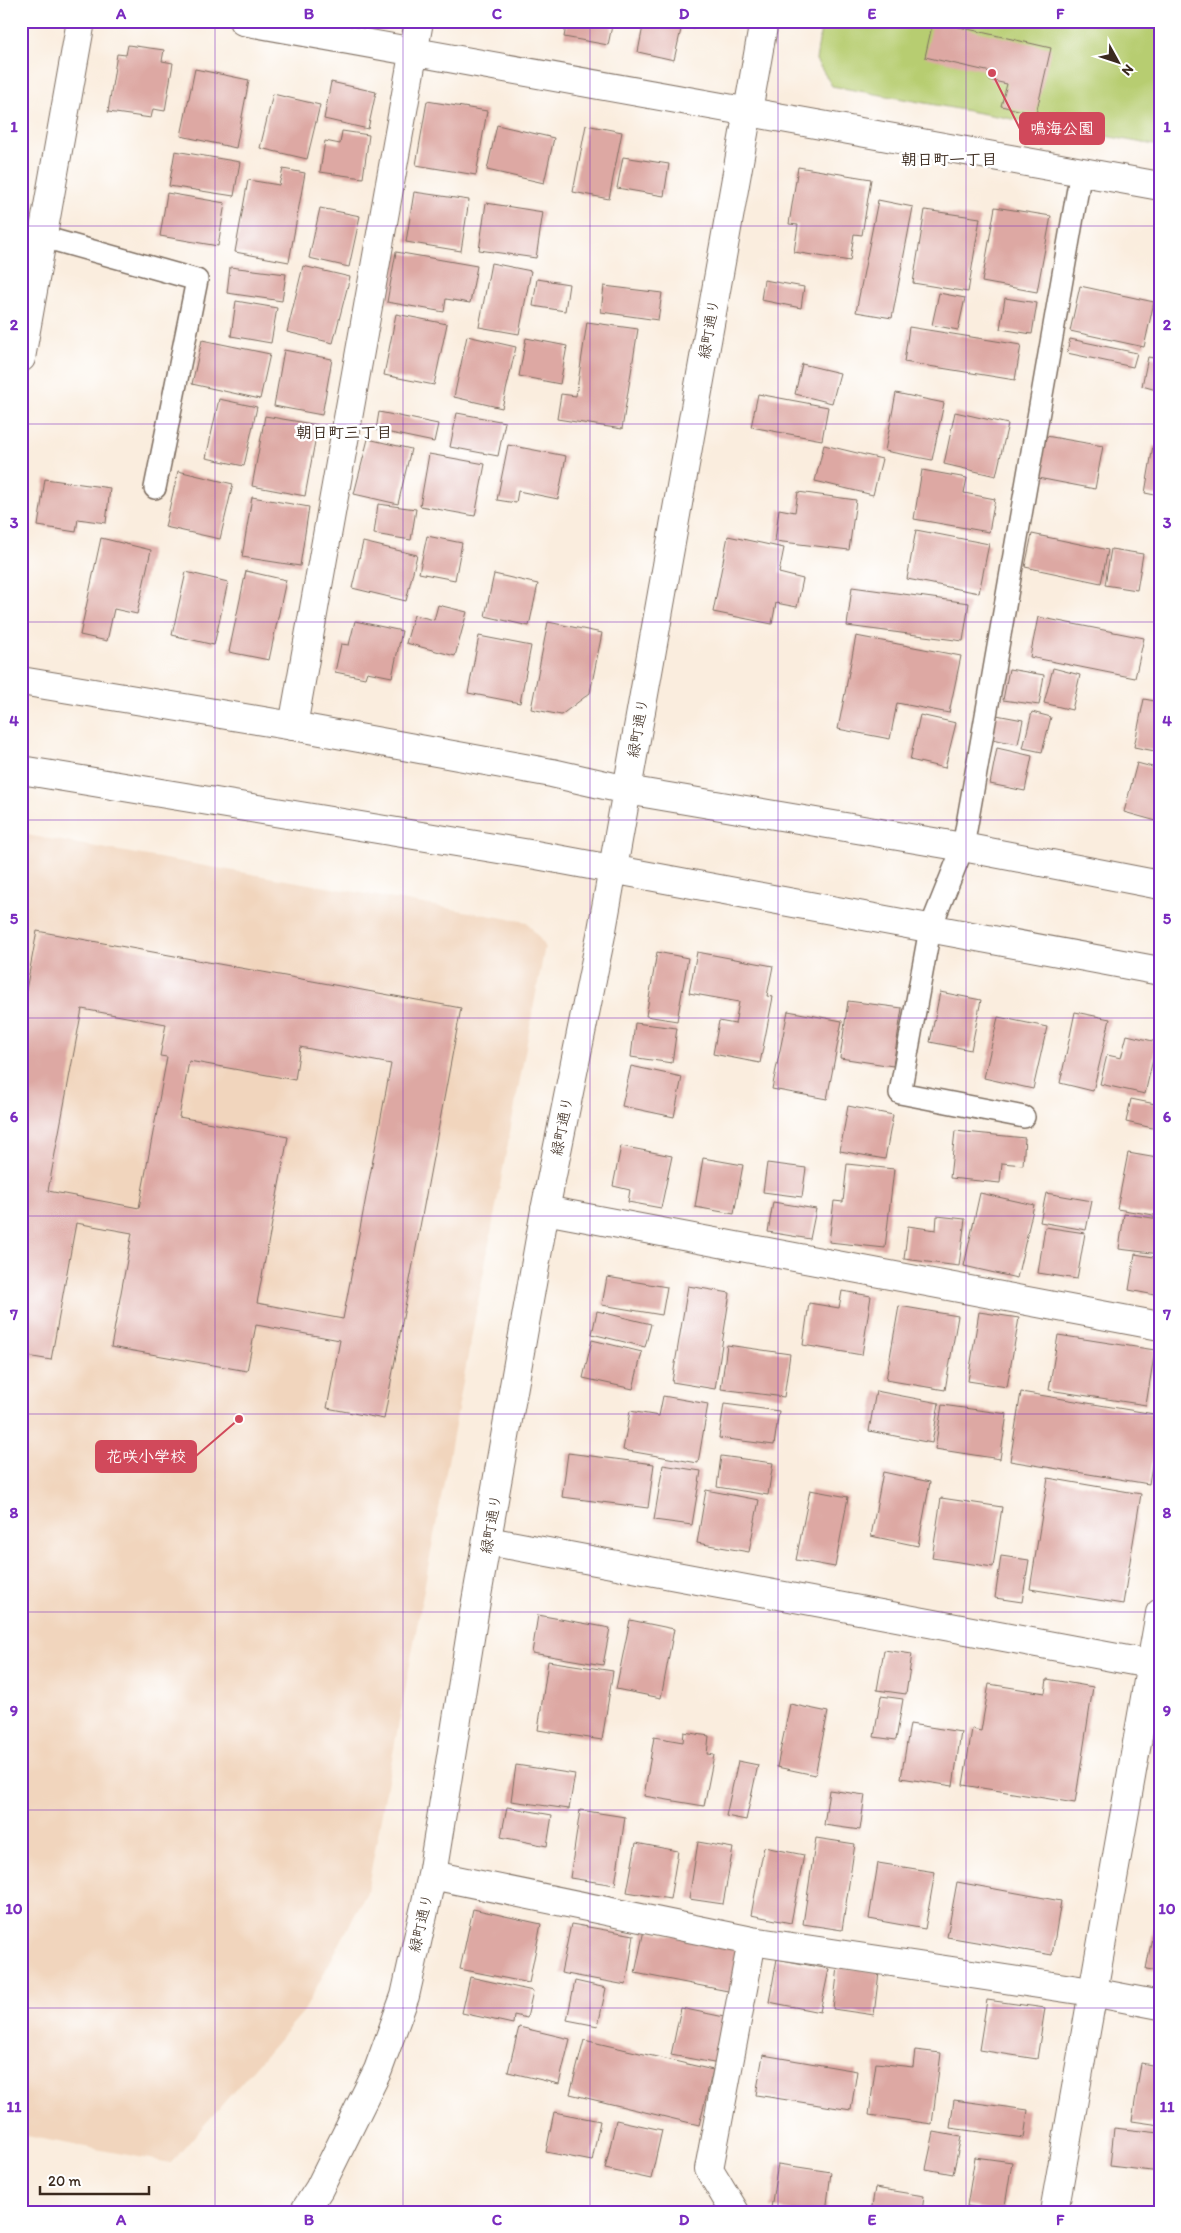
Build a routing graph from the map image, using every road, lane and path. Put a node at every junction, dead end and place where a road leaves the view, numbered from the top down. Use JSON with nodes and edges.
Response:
{"nodes":[{"id":1,"x":81,"y":21,"type":"edge"},
{"id":2,"x":243,"y":21,"type":"edge"},
{"id":3,"x":419,"y":21,"type":"edge"},
{"id":4,"x":764,"y":21,"type":"edge"},
{"id":5,"x":413,"y":52,"type":"junction"},
{"id":6,"x":748,"y":112,"type":"junction"},
{"id":7,"x":1081,"y":171,"type":"junction"},
{"id":8,"x":1160,"y":186,"type":"edge"},
{"id":9,"x":42,"y":236,"type":"junction"},
{"id":10,"x":28,"y":283,"type":"edge"},
{"id":11,"x":21,"y":358,"type":"edge"},
{"id":12,"x":155,"y":488,"type":"dead end"},
{"id":13,"x":21,"y":681,"type":"edge"},
{"id":14,"x":293,"y":726,"type":"junction"},
{"id":15,"x":21,"y":770,"type":"edge"},
{"id":16,"x":627,"y":790,"type":"junction"},
{"id":17,"x":963,"y":847,"type":"junction"},
{"id":18,"x":613,"y":871,"type":"junction"},
{"id":19,"x":1160,"y":885,"type":"edge"},
{"id":20,"x":930,"y":929,"type":"junction"},
{"id":21,"x":1160,"y":971,"type":"edge"},
{"id":22,"x":1024,"y":1117,"type":"dead end"},
{"id":23,"x":545,"y":1210,"type":"junction"},
{"id":24,"x":1160,"y":1326,"type":"edge"},
{"id":25,"x":488,"y":1541,"type":"junction"},
{"id":26,"x":1160,"y":1613,"type":"edge"},
{"id":27,"x":1155,"y":1666,"type":"edge"},
{"id":28,"x":432,"y":1875,"type":"junction"},
{"id":29,"x":752,"y":1941,"type":"junction"},
{"id":30,"x":1092,"y":1992,"type":"junction"},
{"id":31,"x":1160,"y":2005,"type":"edge"},
{"id":32,"x":304,"y":2212,"type":"edge"},
{"id":33,"x":735,"y":2212,"type":"edge"},
{"id":34,"x":1054,"y":2212,"type":"edge"}],
"edges":[{"from":1,"to":9,"type":"street"},
{"from":2,"to":5,"type":"street"},
{"from":3,"to":5,"type":"street"},
{"from":4,"to":6,"type":"street","name":"緑町通り"},
{"from":5,"to":6,"type":"street"},
{"from":5,"to":14,"type":"street"},
{"from":6,"to":7,"type":"street"},
{"from":6,"to":16,"type":"street","name":"緑町通り"},
{"from":7,"to":8,"type":"street"},
{"from":7,"to":17,"type":"lane"},
{"from":9,"to":10,"type":"street"},
{"from":9,"to":12,"type":"lane"},
{"from":10,"to":11,"type":"street"},
{"from":13,"to":14,"type":"street"},
{"from":14,"to":16,"type":"street"},
{"from":15,"to":18,"type":"street"},
{"from":16,"to":17,"type":"street"},
{"from":16,"to":18,"type":"street","name":"緑町通り"},
{"from":17,"to":19,"type":"street"},
{"from":17,"to":20,"type":"lane"},
{"from":18,"to":20,"type":"street"},
{"from":18,"to":23,"type":"street","name":"緑町通り"},
{"from":20,"to":21,"type":"street"},
{"from":20,"to":22,"type":"lane"},
{"from":23,"to":24,"type":"street"},
{"from":23,"to":25,"type":"street","name":"緑町通り"},
{"from":25,"to":27,"type":"street"},
{"from":25,"to":28,"type":"street","name":"緑町通り"},
{"from":26,"to":27,"type":"street"},
{"from":27,"to":30,"type":"street"},
{"from":28,"to":29,"type":"street"},
{"from":28,"to":32,"type":"street","name":"緑町通り"},
{"from":29,"to":30,"type":"street"},
{"from":29,"to":33,"type":"street"},
{"from":30,"to":31,"type":"street"},
{"from":30,"to":34,"type":"street"}]}
